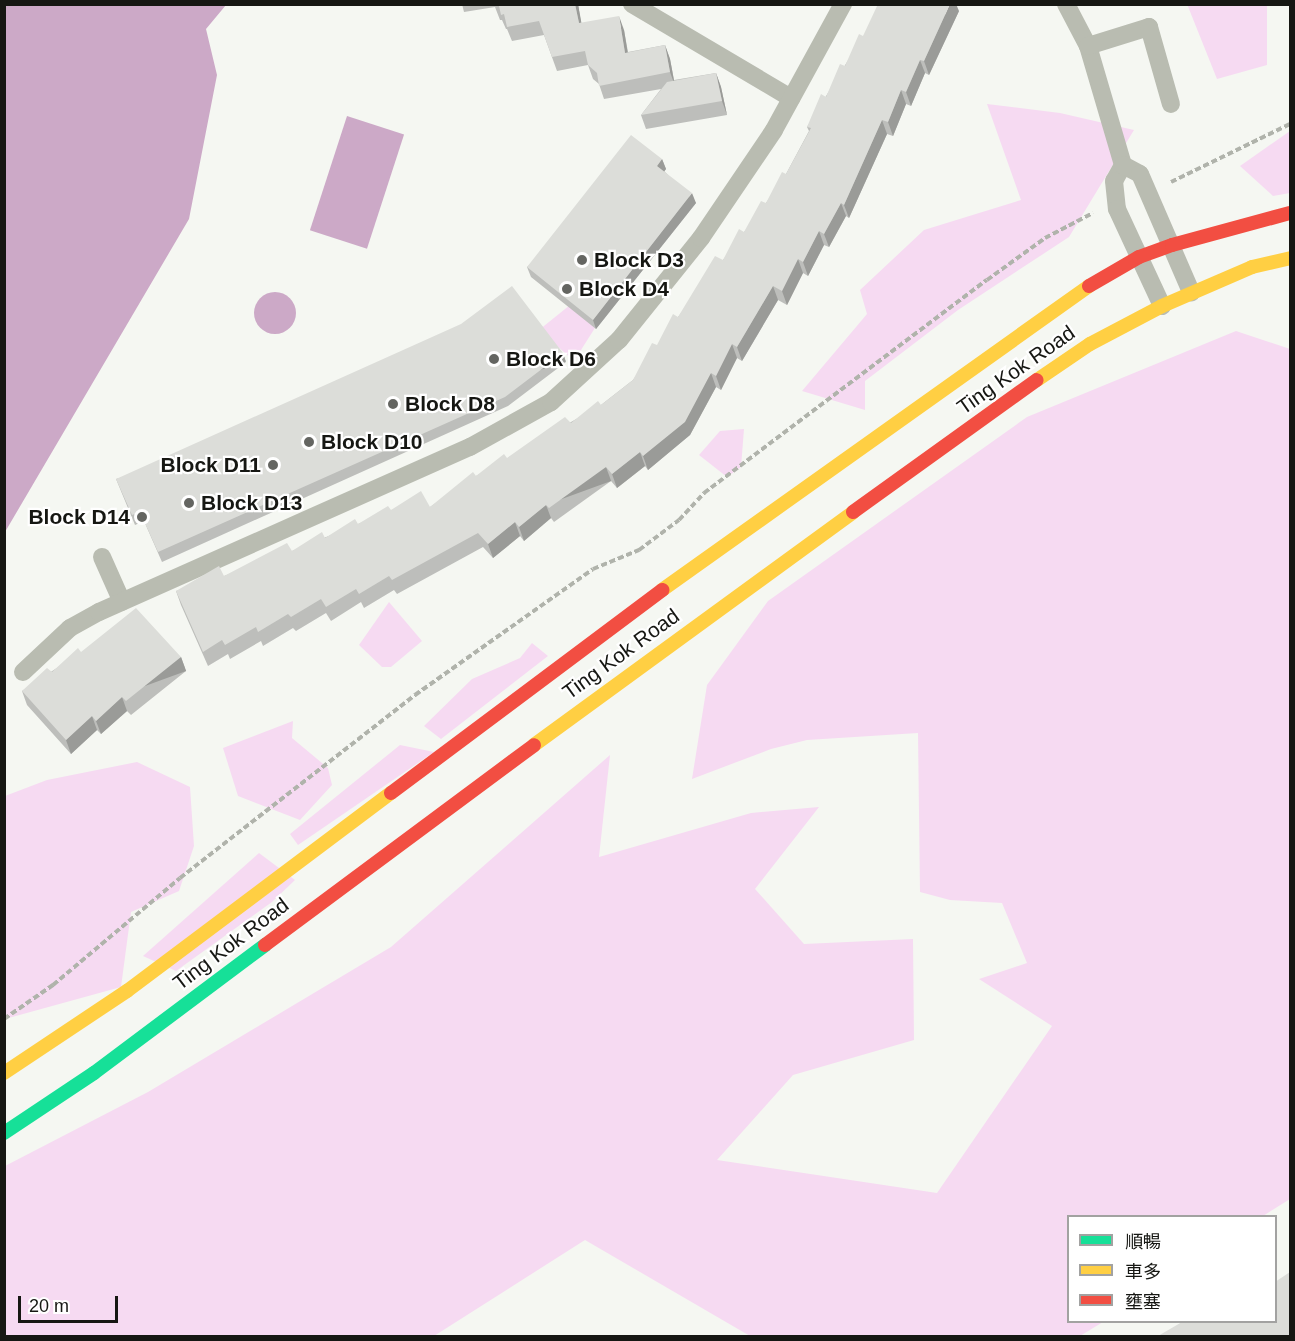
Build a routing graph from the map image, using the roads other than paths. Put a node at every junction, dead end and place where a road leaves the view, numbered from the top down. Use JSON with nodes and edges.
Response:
{"nodes":[{"id":1,"x":632,"y":4,"type":"edge"},
{"id":2,"x":843,"y":4,"type":"edge"},
{"id":3,"x":1066,"y":4,"type":"edge"},
{"id":4,"x":1088,"y":46,"type":"junction"},
{"id":5,"x":791,"y":98,"type":"junction"},
{"id":6,"x":1171,"y":104,"type":"dead end"},
{"id":7,"x":1123,"y":165,"type":"junction"},
{"id":8,"x":1290,"y":213,"type":"edge"},
{"id":9,"x":1172,"y":244,"type":"junction"},
{"id":10,"x":1139,"y":257,"type":"junction"},
{"id":11,"x":1290,"y":258,"type":"edge"},
{"id":12,"x":1191,"y":292,"type":"junction"},
{"id":13,"x":1162,"y":306,"type":"junction"},
{"id":14,"x":102,"y":557,"type":"dead end"},
{"id":15,"x":122,"y":602,"type":"junction"},
{"id":16,"x":23,"y":672,"type":"dead end"},
{"id":17,"x":4,"y":1073,"type":"edge"},
{"id":18,"x":4,"y":1133,"type":"edge"}],
"edges":[{"from":1,"to":5,"type":"lane"},
{"from":2,"to":5,"type":"lane"},
{"from":3,"to":4,"type":"lane"},
{"from":4,"to":6,"type":"lane"},
{"from":4,"to":7,"type":"lane"},
{"from":5,"to":15,"type":"lane"},
{"from":7,"to":9,"type":"lane"},
{"from":7,"to":10,"type":"lane"},
{"from":8,"to":9,"type":"main road","name":"Ting Kok Road"},
{"from":9,"to":10,"type":"main road","name":"Ting Kok Road"},
{"from":9,"to":12,"type":"lane"},
{"from":10,"to":13,"type":"lane"},
{"from":10,"to":17,"type":"main road","name":"Ting Kok Road"},
{"from":11,"to":12,"type":"main road","name":"Ting Kok Road"},
{"from":12,"to":13,"type":"main road","name":"Ting Kok Road"},
{"from":13,"to":18,"type":"main road","name":"Ting Kok Road"},
{"from":14,"to":15,"type":"lane"},
{"from":15,"to":16,"type":"lane"}]}
